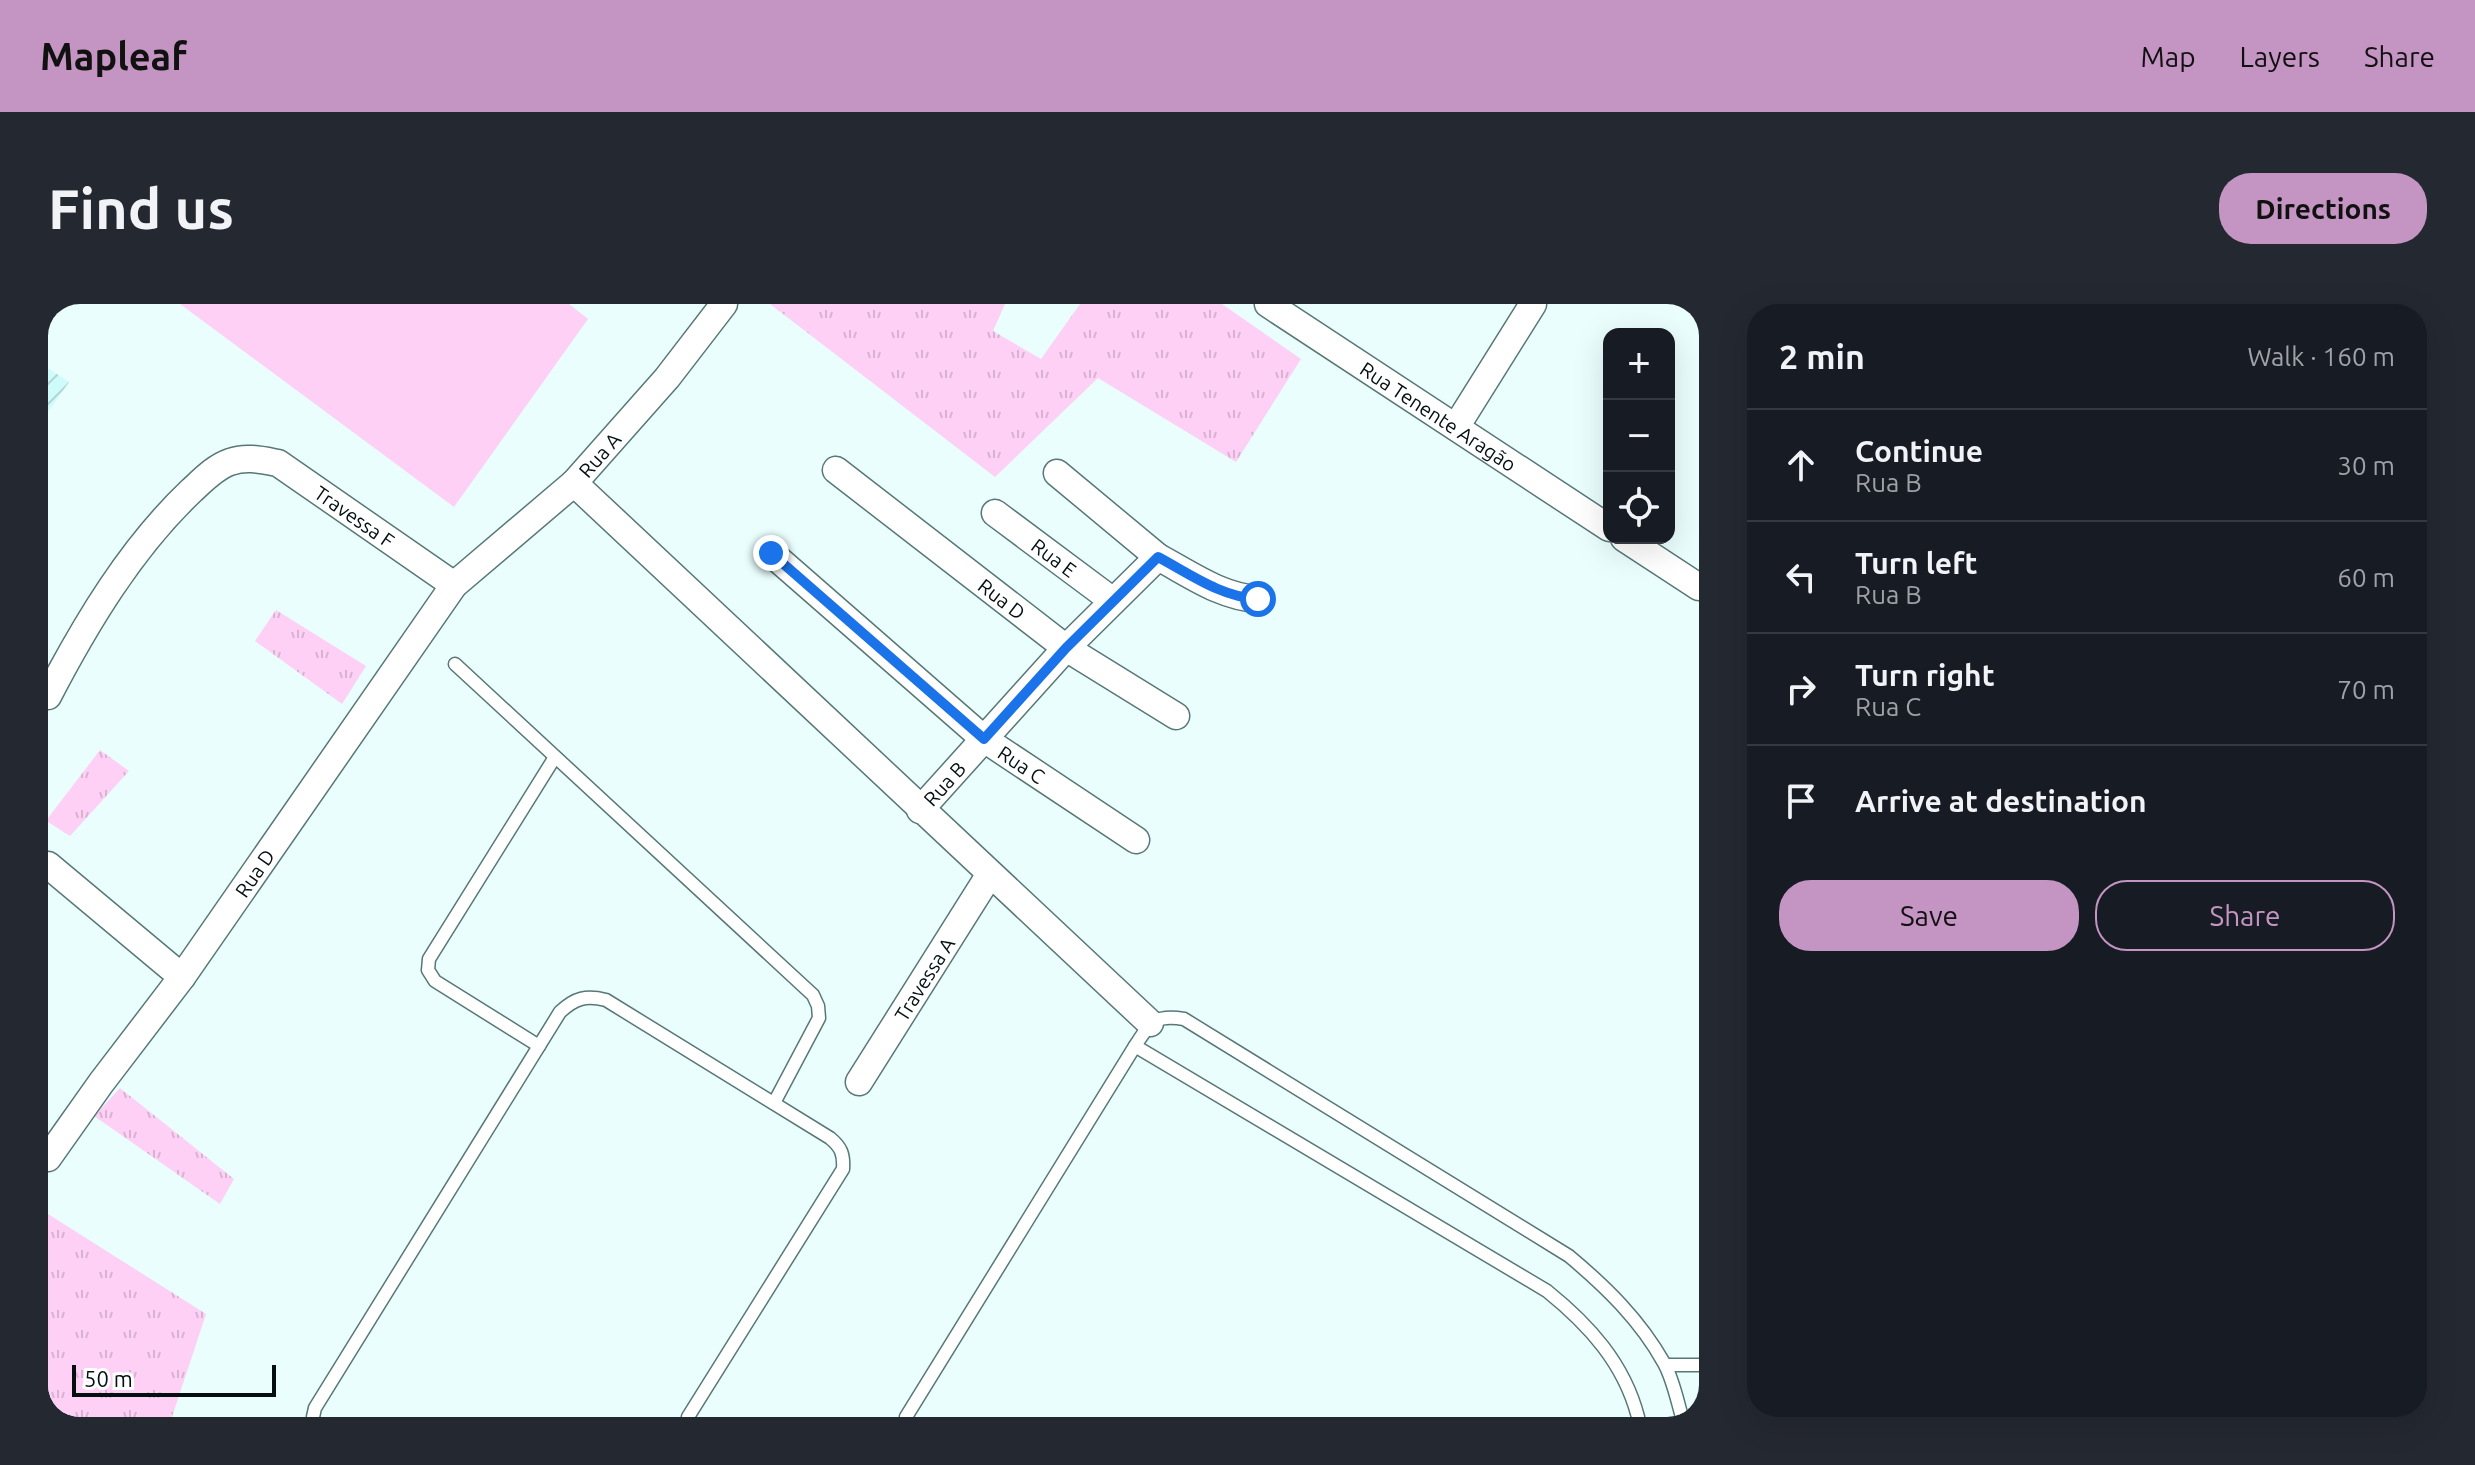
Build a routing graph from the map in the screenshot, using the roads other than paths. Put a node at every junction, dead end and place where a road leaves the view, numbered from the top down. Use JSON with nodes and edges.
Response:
{"nodes":[{"id":1,"x":724,"y":304,"type":"edge"},
{"id":2,"x":1268,"y":304,"type":"edge"},
{"id":3,"x":1533,"y":304,"type":"edge"},
{"id":4,"x":1456,"y":427,"type":"junction"},
{"id":5,"x":836,"y":470,"type":"dead end"},
{"id":6,"x":1057,"y":473,"type":"dead end"},
{"id":7,"x":574,"y":483,"type":"junction"},
{"id":8,"x":995,"y":513,"type":"dead end"},
{"id":9,"x":1603,"y":524,"type":"edge"},
{"id":10,"x":1633,"y":544,"type":"edge"},
{"id":11,"x":771,"y":553,"type":"dead end"},
{"id":12,"x":1158,"y":557,"type":"junction"},
{"id":13,"x":454,"y":585,"type":"junction"},
{"id":14,"x":1699,"y":587,"type":"edge"},
{"id":15,"x":1258,"y":599,"type":"dead end"},
{"id":16,"x":1113,"y":601,"type":"junction"},
{"id":17,"x":1066,"y":648,"type":"junction"},
{"id":18,"x":455,"y":664,"type":"dead end"},
{"id":19,"x":48,"y":696,"type":"edge"},
{"id":20,"x":1176,"y":716,"type":"dead end"},
{"id":21,"x":984,"y":739,"type":"junction"},
{"id":22,"x":555,"y":757,"type":"junction"},
{"id":23,"x":920,"y":810,"type":"junction"},
{"id":24,"x":1136,"y":840,"type":"dead end"},
{"id":25,"x":48,"y":865,"type":"edge"},
{"id":26,"x":990,"y":874,"type":"junction"},
{"id":27,"x":182,"y":977,"type":"junction"},
{"id":28,"x":1150,"y":1023,"type":"junction"},
{"id":29,"x":539,"y":1046,"type":"junction"},
{"id":30,"x":1135,"y":1046,"type":"junction"},
{"id":31,"x":859,"y":1082,"type":"dead end"},
{"id":32,"x":774,"y":1103,"type":"junction"},
{"id":33,"x":48,"y":1158,"type":"edge"},
{"id":34,"x":1666,"y":1365,"type":"junction"},
{"id":35,"x":1699,"y":1365,"type":"edge"},
{"id":36,"x":313,"y":1417,"type":"edge"},
{"id":37,"x":688,"y":1417,"type":"edge"},
{"id":38,"x":906,"y":1417,"type":"edge"},
{"id":39,"x":1638,"y":1417,"type":"edge"},
{"id":40,"x":1682,"y":1417,"type":"edge"}],
"edges":[{"from":1,"to":7,"type":"street","name":"Rua A"},
{"from":2,"to":4,"type":"street","name":"Rua Tenente Aragão"},
{"from":3,"to":4,"type":"street"},
{"from":4,"to":9,"type":"street","name":"Rua Tenente Aragão"},
{"from":5,"to":17,"type":"street","name":"Rua D"},
{"from":6,"to":12,"type":"street"},
{"from":7,"to":13,"type":"street","name":"Rua A"},
{"from":7,"to":23,"type":"street"},
{"from":8,"to":16,"type":"street","name":"Rua E"},
{"from":10,"to":14,"type":"street"},
{"from":11,"to":21,"type":"street","name":"Rua C"},
{"from":12,"to":15,"type":"street"},
{"from":12,"to":16,"type":"street","name":"Rua B"},
{"from":13,"to":19,"type":"street","name":"Travessa F"},
{"from":13,"to":27,"type":"street","name":"Rua D"},
{"from":16,"to":17,"type":"street","name":"Rua B"},
{"from":17,"to":20,"type":"street","name":"Rua D"},
{"from":17,"to":21,"type":"street","name":"Rua B"},
{"from":18,"to":22,"type":"lane"},
{"from":21,"to":23,"type":"street","name":"Rua B"},
{"from":21,"to":24,"type":"street","name":"Rua C"},
{"from":22,"to":29,"type":"lane"},
{"from":22,"to":32,"type":"lane"},
{"from":23,"to":26,"type":"street"},
{"from":25,"to":27,"type":"street"},
{"from":26,"to":28,"type":"street"},
{"from":26,"to":31,"type":"street","name":"Travessa A"},
{"from":27,"to":33,"type":"street","name":"Rua D"},
{"from":28,"to":30,"type":"lane"},
{"from":28,"to":34,"type":"lane"},
{"from":29,"to":32,"type":"lane"},
{"from":29,"to":36,"type":"lane"},
{"from":30,"to":38,"type":"lane"},
{"from":30,"to":39,"type":"lane"},
{"from":32,"to":37,"type":"lane"},
{"from":34,"to":35,"type":"lane"},
{"from":34,"to":40,"type":"lane"}]}
